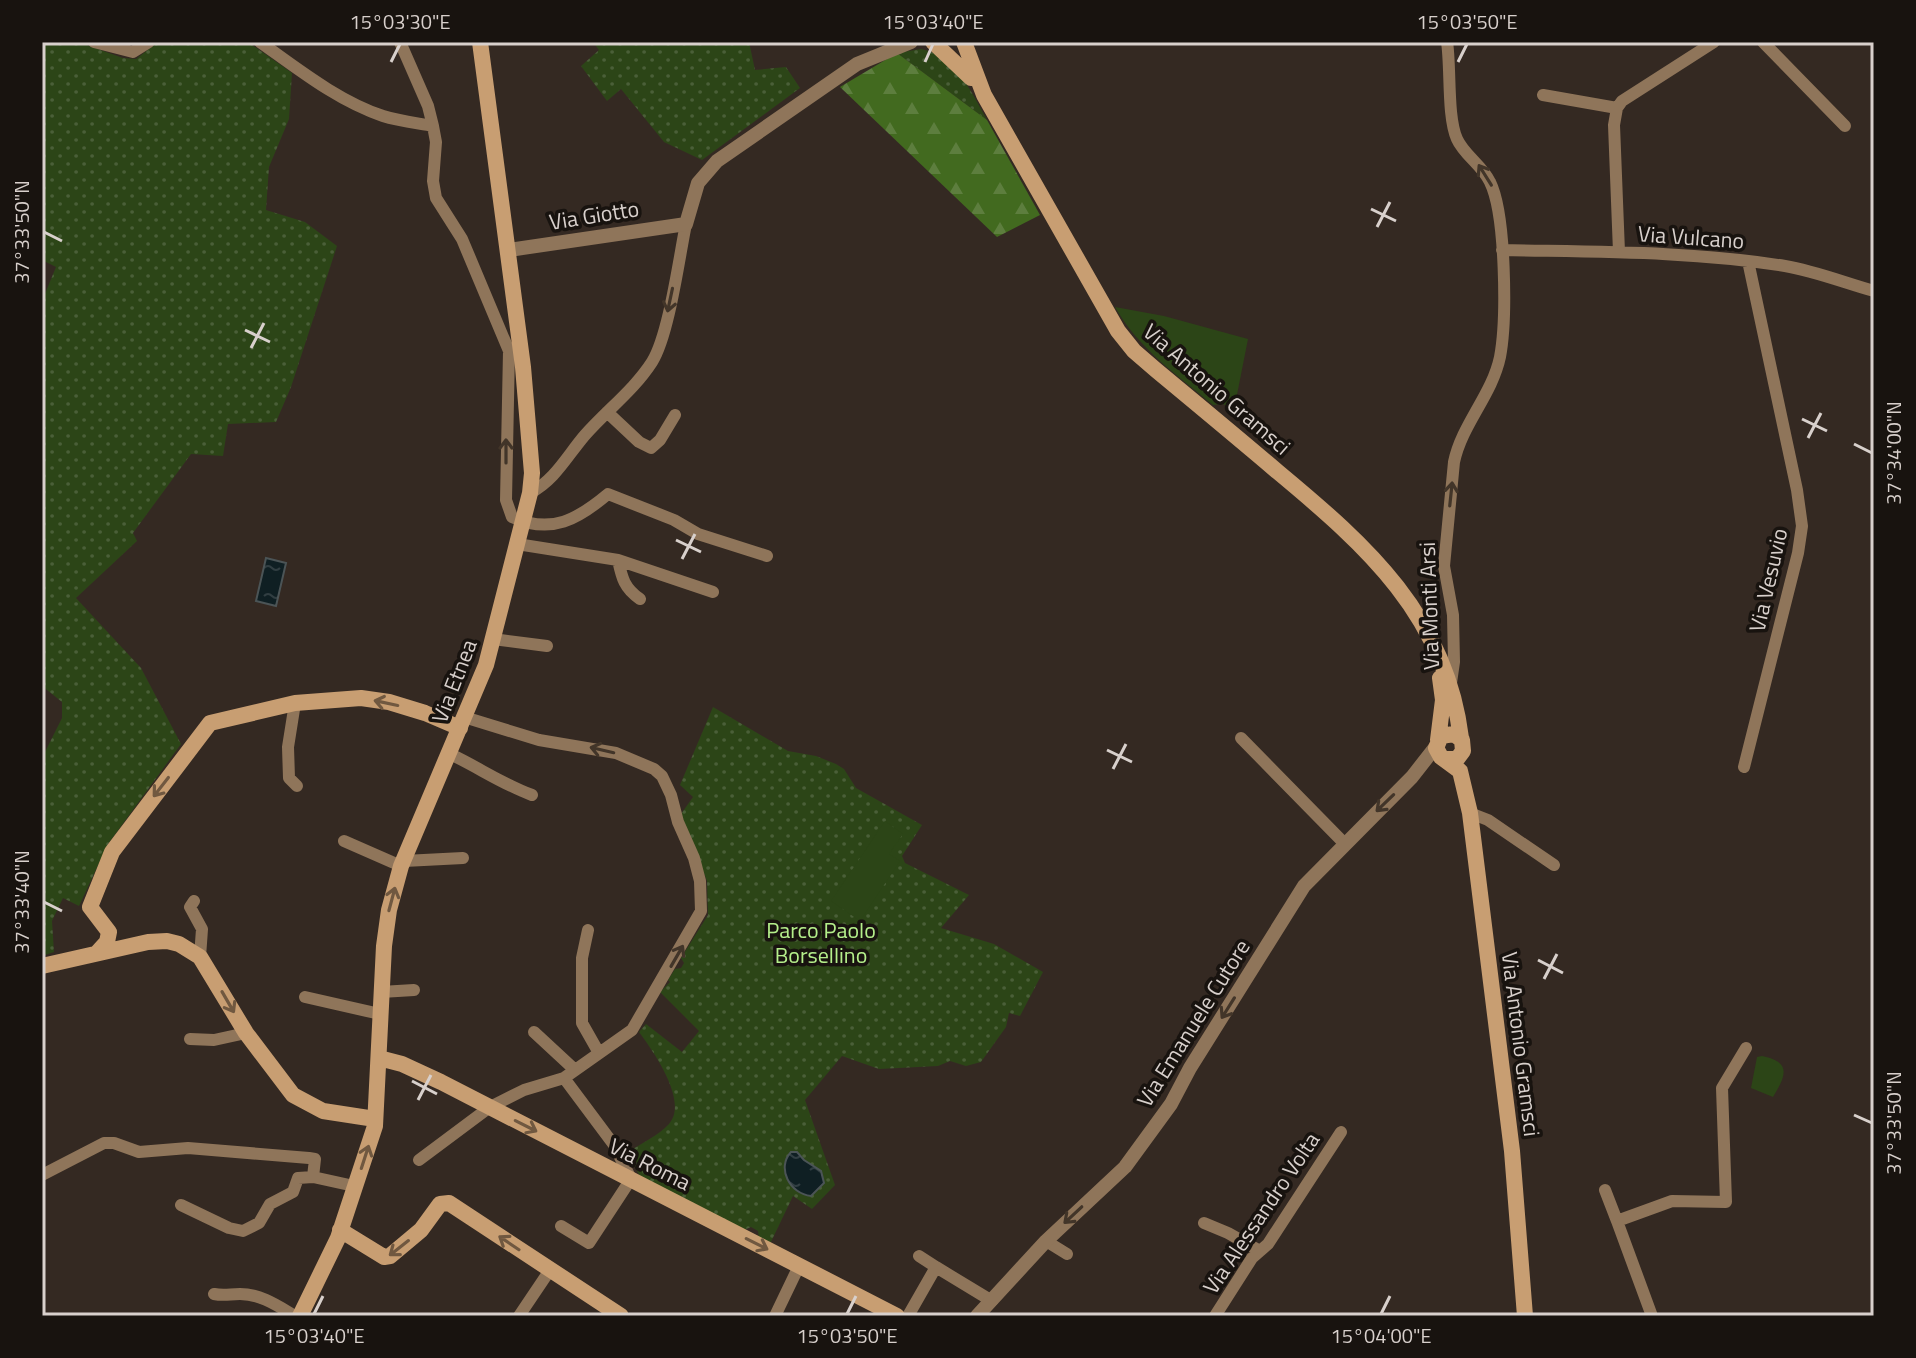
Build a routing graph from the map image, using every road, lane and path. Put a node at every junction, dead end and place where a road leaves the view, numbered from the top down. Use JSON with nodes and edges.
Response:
{"nodes":[{"id":1,"x":94,"y":42,"type":"edge"},
{"id":2,"x":149,"y":42,"type":"edge"},
{"id":3,"x":260,"y":42,"type":"edge"},
{"id":4,"x":400,"y":42,"type":"edge"},
{"id":5,"x":480,"y":42,"type":"edge"},
{"id":6,"x":877,"y":42,"type":"edge"},
{"id":7,"x":911,"y":42,"type":"edge"},
{"id":8,"x":964,"y":42,"type":"edge"},
{"id":9,"x":1447,"y":42,"type":"edge"},
{"id":10,"x":1714,"y":42,"type":"edge"},
{"id":11,"x":1763,"y":42,"type":"edge"},
{"id":12,"x":931,"y":43,"type":"edge"},
{"id":13,"x":857,"y":64,"type":"junction"},
{"id":14,"x":984,"y":95,"type":"junction"},
{"id":15,"x":1543,"y":95,"type":"dead end"},
{"id":16,"x":1617,"y":108,"type":"junction"},
{"id":17,"x":433,"y":126,"type":"junction"},
{"id":18,"x":1845,"y":126,"type":"dead end"},
{"id":19,"x":686,"y":224,"type":"junction"},
{"id":20,"x":509,"y":250,"type":"junction"},
{"id":21,"x":1502,"y":250,"type":"junction"},
{"id":22,"x":1619,"y":252,"type":"junction"},
{"id":23,"x":1748,"y":261,"type":"junction"},
{"id":24,"x":1874,"y":291,"type":"edge"},
{"id":25,"x":607,"y":412,"type":"junction"},
{"id":26,"x":675,"y":415,"type":"dead end"},
{"id":27,"x":530,"y":493,"type":"junction"},
{"id":28,"x":522,"y":521,"type":"junction"},
{"id":29,"x":517,"y":544,"type":"junction"},
{"id":30,"x":767,"y":556,"type":"dead end"},
{"id":31,"x":618,"y":560,"type":"junction"},
{"id":32,"x":713,"y":592,"type":"dead end"},
{"id":33,"x":640,"y":599,"type":"dead end"},
{"id":34,"x":493,"y":639,"type":"junction"},
{"id":35,"x":1433,"y":645,"type":"junction"},
{"id":36,"x":547,"y":646,"type":"dead end"},
{"id":37,"x":1451,"y":683,"type":"junction"},
{"id":38,"x":295,"y":703,"type":"junction"},
{"id":39,"x":462,"y":723,"type":"junction"},
{"id":40,"x":1241,"y":738,"type":"dead end"},
{"id":41,"x":1462,"y":743,"type":"junction"},
{"id":42,"x":1440,"y":748,"type":"junction"},
{"id":43,"x":450,"y":754,"type":"junction"},
{"id":44,"x":1744,"y":767,"type":"dead end"},
{"id":45,"x":1463,"y":779,"type":"junction"},
{"id":46,"x":297,"y":786,"type":"dead end"},
{"id":47,"x":532,"y":795,"type":"dead end"},
{"id":48,"x":1470,"y":813,"type":"junction"},
{"id":49,"x":344,"y":841,"type":"dead end"},
{"id":50,"x":1344,"y":843,"type":"junction"},
{"id":51,"x":463,"y":858,"type":"dead end"},
{"id":52,"x":403,"y":864,"type":"junction"},
{"id":53,"x":1554,"y":865,"type":"dead end"},
{"id":54,"x":194,"y":901,"type":"dead end"},
{"id":55,"x":107,"y":925,"type":"junction"},
{"id":56,"x":588,"y":930,"type":"dead end"},
{"id":57,"x":148,"y":942,"type":"junction"},
{"id":58,"x":97,"y":953,"type":"junction"},
{"id":59,"x":200,"y":957,"type":"junction"},
{"id":60,"x":42,"y":966,"type":"edge"},
{"id":61,"x":414,"y":990,"type":"dead end"},
{"id":62,"x":381,"y":992,"type":"junction"},
{"id":63,"x":305,"y":997,"type":"dead end"},
{"id":64,"x":380,"y":1014,"type":"junction"},
{"id":65,"x":534,"y":1032,"type":"dead end"},
{"id":66,"x":246,"y":1033,"type":"junction"},
{"id":67,"x":190,"y":1039,"type":"dead end"},
{"id":68,"x":1746,"y":1048,"type":"dead end"},
{"id":69,"x":599,"y":1053,"type":"junction"},
{"id":70,"x":379,"y":1058,"type":"junction"},
{"id":71,"x":575,"y":1070,"type":"junction"},
{"id":72,"x":564,"y":1078,"type":"junction"},
{"id":73,"x":490,"y":1107,"type":"junction"},
{"id":74,"x":375,"y":1119,"type":"junction"},
{"id":75,"x":1341,"y":1132,"type":"dead end"},
{"id":76,"x":419,"y":1160,"type":"dead end"},
{"id":77,"x":617,"y":1165,"type":"junction"},
{"id":78,"x":42,"y":1175,"type":"edge"},
{"id":79,"x":313,"y":1177,"type":"junction"},
{"id":80,"x":631,"y":1179,"type":"junction"},
{"id":81,"x":354,"y":1186,"type":"junction"},
{"id":82,"x":1605,"y":1190,"type":"dead end"},
{"id":83,"x":181,"y":1205,"type":"dead end"},
{"id":84,"x":1617,"y":1221,"type":"junction"},
{"id":85,"x":1204,"y":1223,"type":"dead end"},
{"id":86,"x":561,"y":1226,"type":"dead end"},
{"id":87,"x":340,"y":1230,"type":"junction"},
{"id":88,"x":1046,"y":1241,"type":"junction"},
{"id":89,"x":1260,"y":1251,"type":"junction"},
{"id":90,"x":1067,"y":1254,"type":"dead end"},
{"id":91,"x":919,"y":1256,"type":"dead end"},
{"id":92,"x":799,"y":1266,"type":"junction"},
{"id":93,"x":936,"y":1267,"type":"junction"},
{"id":94,"x":550,"y":1270,"type":"junction"},
{"id":95,"x":214,"y":1294,"type":"dead end"},
{"id":96,"x":992,"y":1301,"type":"junction"},
{"id":97,"x":298,"y":1316,"type":"edge"},
{"id":98,"x":519,"y":1316,"type":"edge"},
{"id":99,"x":621,"y":1316,"type":"edge"},
{"id":100,"x":775,"y":1316,"type":"edge"},
{"id":101,"x":897,"y":1316,"type":"edge"},
{"id":102,"x":908,"y":1316,"type":"edge"},
{"id":103,"x":977,"y":1316,"type":"edge"},
{"id":104,"x":1215,"y":1316,"type":"edge"},
{"id":105,"x":1525,"y":1316,"type":"edge"},
{"id":106,"x":1652,"y":1316,"type":"edge"}],
"edges":[{"from":1,"to":2,"type":"street"},
{"from":3,"to":17,"type":"street"},
{"from":4,"to":17,"type":"street"},
{"from":5,"to":20,"type":"main road","name":"Via Etnea"},
{"from":6,"to":13,"type":"street"},
{"from":7,"to":13,"type":"street"},
{"from":8,"to":14,"type":"main road"},
{"from":21,"to":9,"type":"street","name":"Via Monti Arsi","one_way":true},
{"from":10,"to":16,"type":"street"},
{"from":11,"to":18,"type":"street"},
{"from":12,"to":14,"type":"main road"},
{"from":13,"to":19,"type":"street"},
{"from":14,"to":35,"type":"main road","name":"Via Antonio Gramsci"},
{"from":15,"to":16,"type":"street"},
{"from":16,"to":22,"type":"street"},
{"from":28,"to":17,"type":"street","one_way":true},
{"from":19,"to":20,"type":"street","name":"Via Giotto"},
{"from":19,"to":25,"type":"street","one_way":true},
{"from":20,"to":27,"type":"main road","name":"Via Etnea"},
{"from":21,"to":22,"type":"street","name":"Via Vulcano"},
{"from":37,"to":21,"type":"street","name":"Via Monti Arsi","one_way":true},
{"from":22,"to":23,"type":"street","name":"Via Vulcano"},
{"from":23,"to":24,"type":"street","name":"Via Vulcano"},
{"from":23,"to":44,"type":"street","name":"Via Vesuvio"},
{"from":25,"to":26,"type":"street"},
{"from":25,"to":27,"type":"street"},
{"from":27,"to":28,"type":"main road","name":"Via Etnea"},
{"from":28,"to":29,"type":"main road","name":"Via Etnea"},
{"from":28,"to":30,"type":"street"},
{"from":29,"to":31,"type":"street"},
{"from":29,"to":34,"type":"main road","name":"Via Etnea"},
{"from":31,"to":32,"type":"street"},
{"from":31,"to":33,"type":"street"},
{"from":34,"to":36,"type":"street"},
{"from":34,"to":39,"type":"main road","name":"Via Etnea"},
{"from":35,"to":37,"type":"main road","name":"Via Antonio Gramsci"},
{"from":35,"to":42,"type":"main road"},
{"from":37,"to":41,"type":"main road","name":"Via Antonio Gramsci"},
{"from":39,"to":38,"type":"main road","one_way":true},
{"from":38,"to":46,"type":"street"},
{"from":38,"to":55,"type":"main road","one_way":true},
{"from":39,"to":43,"type":"main road","name":"Via Etnea"},
{"from":69,"to":39,"type":"street","one_way":true},
{"from":40,"to":50,"type":"street"},
{"from":41,"to":42,"type":"main road"},
{"from":41,"to":42,"type":"main road"},
{"from":41,"to":45,"type":"main road","name":"Via Antonio Gramsci"},
{"from":42,"to":45,"type":"main road"},
{"from":42,"to":50,"type":"street","name":"Via Emanuele Cutore","one_way":true},
{"from":43,"to":47,"type":"street"},
{"from":43,"to":52,"type":"main road","name":"Via Etnea"},
{"from":45,"to":48,"type":"main road","name":"Via Antonio Gramsci"},
{"from":48,"to":53,"type":"street"},
{"from":48,"to":105,"type":"main road","name":"Via Antonio Gramsci"},
{"from":49,"to":52,"type":"street"},
{"from":50,"to":88,"type":"street","name":"Via Emanuele Cutore","one_way":true},
{"from":51,"to":52,"type":"street"},
{"from":62,"to":52,"type":"main road","name":"Via Etnea","one_way":true},
{"from":54,"to":59,"type":"street"},
{"from":55,"to":57,"type":"main road"},
{"from":55,"to":58,"type":"main road"},
{"from":56,"to":69,"type":"street"},
{"from":57,"to":58,"type":"main road"},
{"from":57,"to":59,"type":"main road"},
{"from":58,"to":60,"type":"main road"},
{"from":59,"to":66,"type":"main road","one_way":true},
{"from":61,"to":62,"type":"street"},
{"from":62,"to":64,"type":"main road","name":"Via Etnea"},
{"from":63,"to":64,"type":"street"},
{"from":64,"to":70,"type":"main road","name":"Via Etnea"},
{"from":65,"to":71,"type":"street"},
{"from":66,"to":67,"type":"street"},
{"from":66,"to":74,"type":"main road"},
{"from":68,"to":84,"type":"street"},
{"from":69,"to":71,"type":"street"},
{"from":70,"to":73,"type":"main road","name":"Via Roma"},
{"from":70,"to":74,"type":"main road","name":"Via Etnea"},
{"from":71,"to":72,"type":"street"},
{"from":72,"to":73,"type":"street"},
{"from":72,"to":77,"type":"street"},
{"from":73,"to":76,"type":"street"},
{"from":73,"to":77,"type":"main road","name":"Via Roma","one_way":true},
{"from":81,"to":74,"type":"main road","name":"Via Etnea","one_way":true},
{"from":75,"to":89,"type":"street","name":"Via Alessandro Volta"},
{"from":77,"to":80,"type":"main road","name":"Via Roma"},
{"from":78,"to":79,"type":"street"},
{"from":79,"to":81,"type":"street"},
{"from":79,"to":83,"type":"street"},
{"from":80,"to":86,"type":"street"},
{"from":80,"to":92,"type":"main road","name":"Via Roma","one_way":true},
{"from":81,"to":87,"type":"main road","name":"Via Etnea"},
{"from":82,"to":84,"type":"street"},
{"from":84,"to":106,"type":"street"},
{"from":85,"to":89,"type":"street"},
{"from":94,"to":87,"type":"main road","one_way":true},
{"from":87,"to":97,"type":"main road","name":"Via Etnea"},
{"from":88,"to":90,"type":"street"},
{"from":88,"to":96,"type":"street","name":"Via Emanuele Cutore"},
{"from":89,"to":104,"type":"street","name":"Via Alessandro Volta"},
{"from":91,"to":93,"type":"street"},
{"from":92,"to":100,"type":"street"},
{"from":92,"to":101,"type":"main road","name":"Via Roma"},
{"from":93,"to":96,"type":"street"},
{"from":93,"to":102,"type":"street"},
{"from":94,"to":98,"type":"street"},
{"from":94,"to":99,"type":"main road"},
{"from":95,"to":97,"type":"street"},
{"from":96,"to":103,"type":"street","name":"Via Emanuele Cutore"}]}
